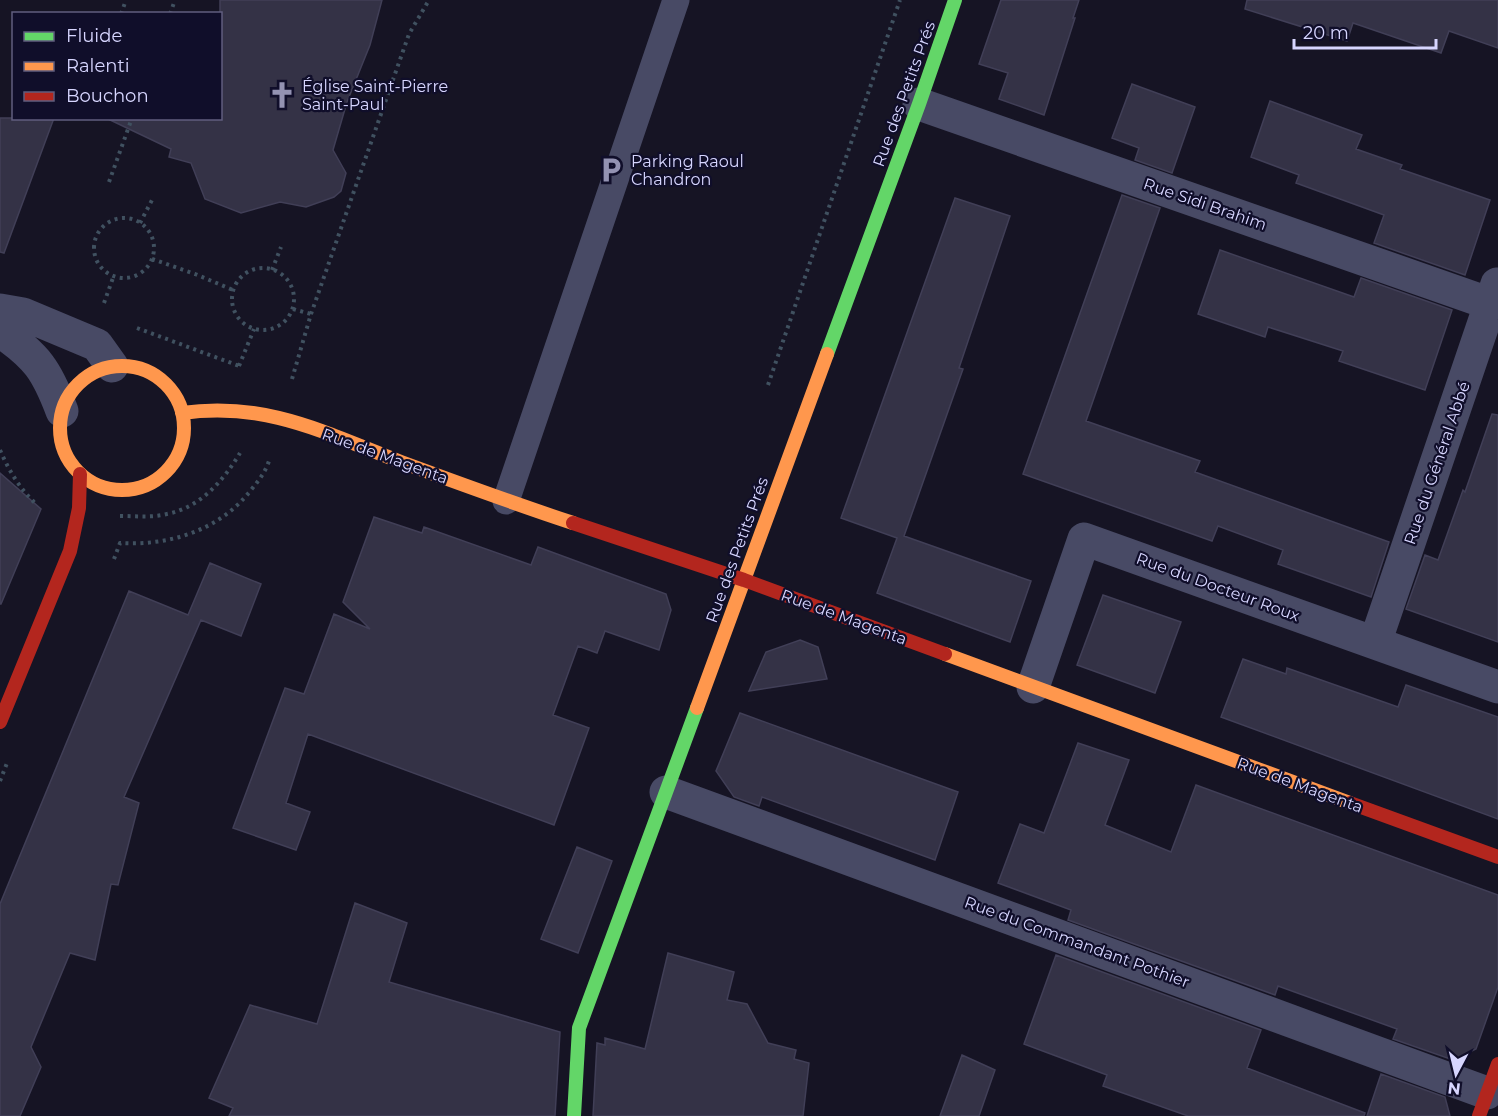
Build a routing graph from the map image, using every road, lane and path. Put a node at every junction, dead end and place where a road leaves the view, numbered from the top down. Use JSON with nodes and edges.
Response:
{"nodes":[{"id":1,"x":429,"y":0,"type":"edge"},
{"id":2,"x":676,"y":0,"type":"edge"},
{"id":3,"x":900,"y":0,"type":"edge"},
{"id":4,"x":955,"y":0,"type":"edge"},
{"id":5,"x":919,"y":104,"type":"junction"},
{"id":6,"x":131,"y":120,"type":"edge"},
{"id":7,"x":109,"y":182,"type":"dead end"},
{"id":8,"x":152,"y":200,"type":"dead end"},
{"id":9,"x":140,"y":223,"type":"junction"},
{"id":10,"x":281,"y":248,"type":"dead end"},
{"id":11,"x":152,"y":259,"type":"junction"},
{"id":12,"x":272,"y":270,"type":"junction"},
{"id":13,"x":114,"y":276,"type":"junction"},
{"id":14,"x":233,"y":290,"type":"junction"},
{"id":15,"x":1494,"y":293,"type":"edge"},
{"id":16,"x":104,"y":305,"type":"dead end"},
{"id":17,"x":293,"y":309,"type":"junction"},
{"id":18,"x":0,"y":310,"type":"edge"},
{"id":19,"x":311,"y":314,"type":"junction"},
{"id":20,"x":254,"y":329,"type":"junction"},
{"id":21,"x":0,"y":331,"type":"edge"},
{"id":22,"x":112,"y":366,"type":"junction"},
{"id":23,"x":239,"y":366,"type":"dead end"},
{"id":24,"x":764,"y":395,"type":"dead end"},
{"id":25,"x":62,"y":411,"type":"junction"},
{"id":26,"x":259,"y":412,"type":"junction"},
{"id":27,"x":182,"y":413,"type":"junction"},
{"id":28,"x":284,"y":418,"type":"junction"},
{"id":29,"x":0,"y":450,"type":"edge"},
{"id":30,"x":80,"y":474,"type":"junction"},
{"id":31,"x":506,"y":501,"type":"junction"},
{"id":32,"x":42,"y":509,"type":"dead end"},
{"id":33,"x":113,"y":516,"type":"dead end"},
{"id":34,"x":70,"y":551,"type":"junction"},
{"id":35,"x":744,"y":580,"type":"junction"},
{"id":36,"x":1375,"y":644,"type":"junction"},
{"id":37,"x":1033,"y":687,"type":"junction"},
{"id":38,"x":1498,"y":687,"type":"edge"},
{"id":39,"x":0,"y":722,"type":"edge"},
{"id":40,"x":9,"y":760,"type":"dead end"},
{"id":41,"x":0,"y":781,"type":"edge"},
{"id":42,"x":666,"y":792,"type":"junction"},
{"id":43,"x":1498,"y":857,"type":"edge"},
{"id":44,"x":1488,"y":1091,"type":"edge"},
{"id":45,"x":574,"y":1116,"type":"edge"}],
"edges":[{"from":1,"to":19,"type":"path"},
{"from":2,"to":31,"type":"lane"},
{"from":3,"to":24,"type":"path"},
{"from":4,"to":5,"type":"main road","name":"Rue des Petits Prés"},
{"from":5,"to":15,"type":"street","name":"Rue Sidi Brahim"},
{"from":5,"to":35,"type":"main road","name":"Rue des Petits Prés"},
{"from":6,"to":7,"type":"path"},
{"from":8,"to":9,"type":"path"},
{"from":9,"to":11,"type":"path"},
{"from":9,"to":13,"type":"path"},
{"from":10,"to":12,"type":"path"},
{"from":11,"to":13,"type":"path"},
{"from":11,"to":14,"type":"path"},
{"from":12,"to":14,"type":"path"},
{"from":12,"to":17,"type":"path"},
{"from":13,"to":16,"type":"path"},
{"from":14,"to":20,"type":"path"},
{"from":15,"to":36,"type":"street","name":"Rue du Général Abbé"},
{"from":17,"to":19,"type":"path"},
{"from":17,"to":20,"type":"path"},
{"from":18,"to":22,"type":"street"},
{"from":19,"to":28,"type":"path"},
{"from":20,"to":23,"type":"path"},
{"from":21,"to":25,"type":"street"},
{"from":22,"to":25,"type":"main road"},
{"from":22,"to":27,"type":"main road"},
{"from":25,"to":30,"type":"main road"},
{"from":26,"to":27,"type":"main road","name":"Rue de Magenta"},
{"from":26,"to":28,"type":"main road","name":"Rue de Magenta"},
{"from":26,"to":33,"type":"path"},
{"from":27,"to":30,"type":"main road"},
{"from":28,"to":31,"type":"main road","name":"Rue de Magenta"},
{"from":28,"to":34,"type":"path"},
{"from":29,"to":32,"type":"path"},
{"from":30,"to":34,"type":"main road"},
{"from":31,"to":35,"type":"main road","name":"Rue de Magenta"},
{"from":34,"to":39,"type":"main road"},
{"from":35,"to":37,"type":"main road","name":"Rue de Magenta"},
{"from":35,"to":42,"type":"main road","name":"Rue des Petits Prés"},
{"from":36,"to":37,"type":"street","name":"Rue du Docteur Roux"},
{"from":36,"to":38,"type":"street","name":"Rue du Docteur Roux"},
{"from":37,"to":43,"type":"main road","name":"Rue de Magenta"},
{"from":40,"to":41,"type":"path"},
{"from":42,"to":44,"type":"street","name":"Rue du Commandant Pothier"},
{"from":42,"to":45,"type":"main road","name":"Rue des Petits Prés"}]}
